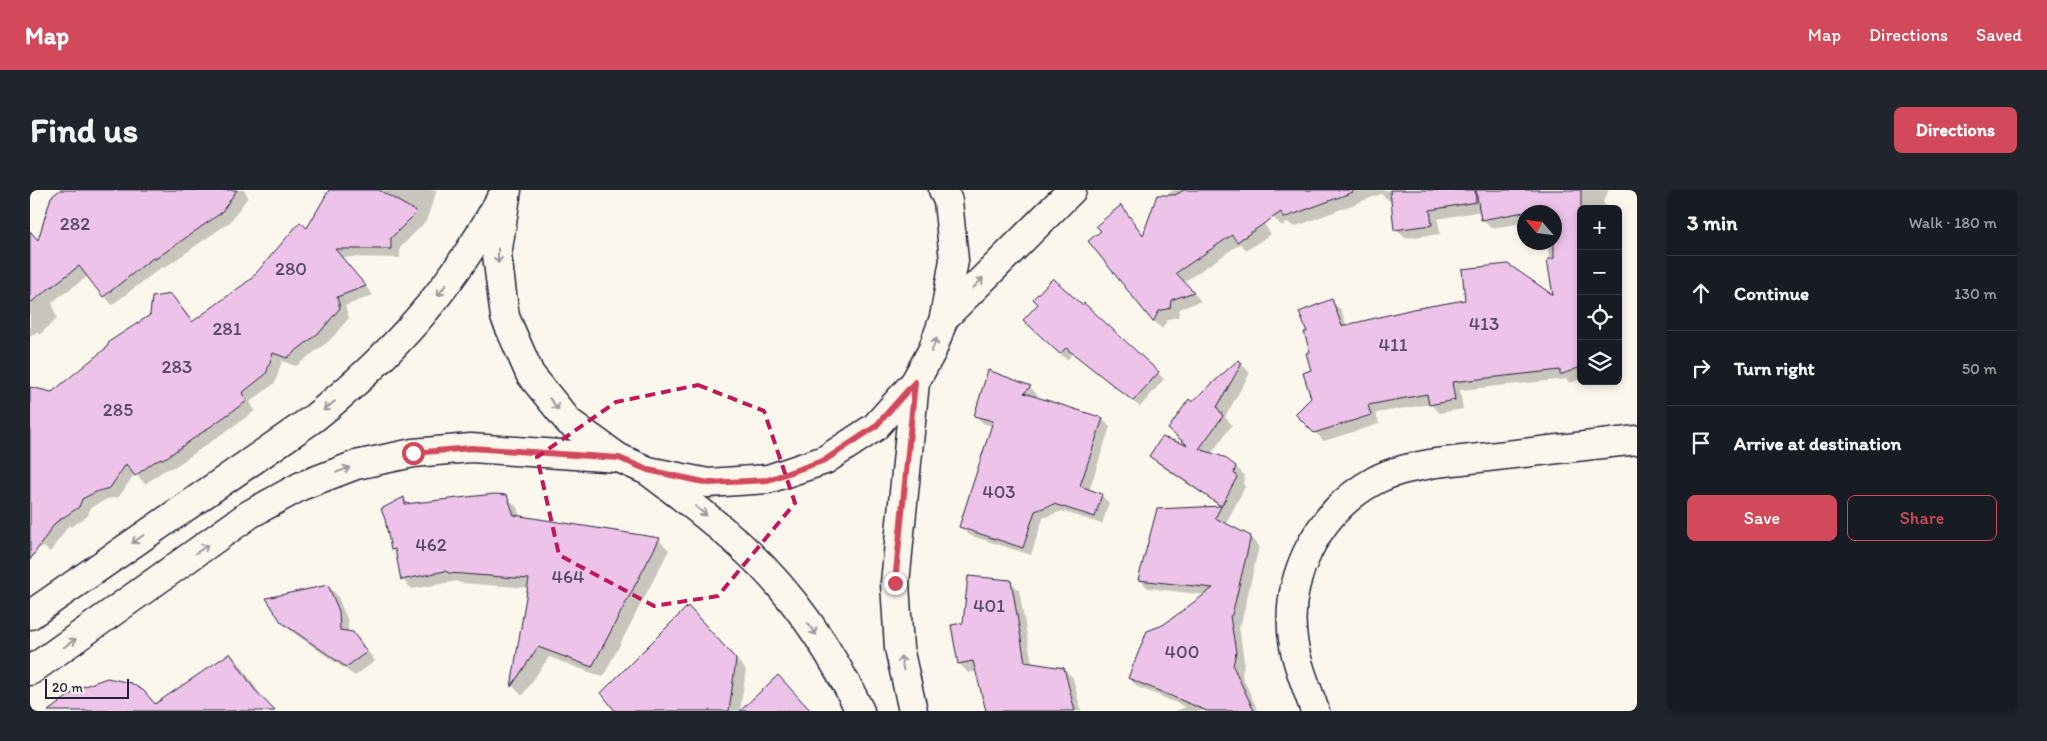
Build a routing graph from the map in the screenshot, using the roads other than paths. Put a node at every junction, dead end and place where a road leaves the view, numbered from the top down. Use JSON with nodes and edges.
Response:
{"nodes":[{"id":1,"x":506,"y":190,"type":"edge"},
{"id":2,"x":943,"y":190,"type":"edge"},
{"id":3,"x":1072,"y":190,"type":"edge"},
{"id":4,"x":944,"y":318,"type":"junction"},
{"id":5,"x":915,"y":382,"type":"junction"},
{"id":6,"x":1637,"y":440,"type":"edge"},
{"id":7,"x":619,"y":458,"type":"junction"},
{"id":8,"x":648,"y":470,"type":"junction"},
{"id":9,"x":30,"y":615,"type":"edge"},
{"id":10,"x":30,"y":671,"type":"edge"},
{"id":11,"x":860,"y":711,"type":"edge"},
{"id":12,"x":913,"y":711,"type":"edge"},
{"id":13,"x":1315,"y":711,"type":"edge"}],
"edges":[{"from":1,"to":7,"type":"street","one_way":true},
{"from":1,"to":9,"type":"street","one_way":true},
{"from":2,"to":4,"type":"street"},
{"from":4,"to":3,"type":"street","one_way":true},
{"from":5,"to":4,"type":"street","one_way":true},
{"from":5,"to":8,"type":"street"},
{"from":12,"to":5,"type":"street","one_way":true},
{"from":6,"to":13,"type":"street"},
{"from":7,"to":8,"type":"street"},
{"from":10,"to":7,"type":"street","one_way":true},
{"from":8,"to":11,"type":"street","one_way":true}]}
